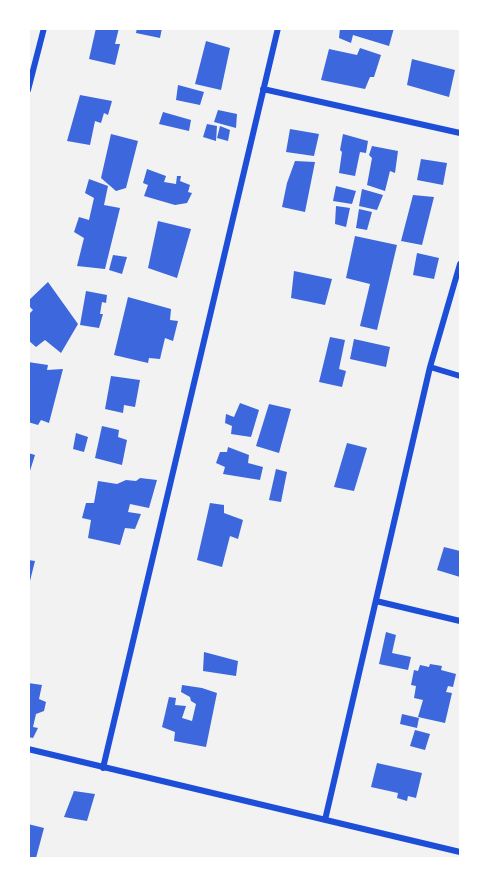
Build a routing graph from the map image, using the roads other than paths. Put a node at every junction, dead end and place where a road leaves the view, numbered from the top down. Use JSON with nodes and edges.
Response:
{"nodes":[{"id":1,"x":44,"y":28,"type":"edge"},
{"id":2,"x":278,"y":28,"type":"edge"},
{"id":3,"x":263,"y":89,"type":"junction"},
{"id":4,"x":28,"y":90,"type":"edge"},
{"id":5,"x":460,"y":133,"type":"edge"},
{"id":6,"x":460,"y":264,"type":"edge"},
{"id":7,"x":430,"y":367,"type":"junction"},
{"id":8,"x":460,"y":376,"type":"edge"},
{"id":9,"x":376,"y":601,"type":"junction"},
{"id":10,"x":460,"y":621,"type":"edge"},
{"id":11,"x":28,"y":749,"type":"edge"},
{"id":12,"x":103,"y":768,"type":"junction"},
{"id":13,"x":325,"y":820,"type":"junction"},
{"id":14,"x":460,"y":852,"type":"edge"}],
"edges":[{"from":1,"to":4,"type":"street"},
{"from":2,"to":3,"type":"street"},
{"from":3,"to":5,"type":"street"},
{"from":3,"to":12,"type":"street"},
{"from":6,"to":7,"type":"street"},
{"from":7,"to":8,"type":"street"},
{"from":7,"to":9,"type":"street"},
{"from":9,"to":10,"type":"street"},
{"from":9,"to":13,"type":"street"},
{"from":11,"to":12,"type":"street"},
{"from":12,"to":13,"type":"street"},
{"from":13,"to":14,"type":"street"}]}
